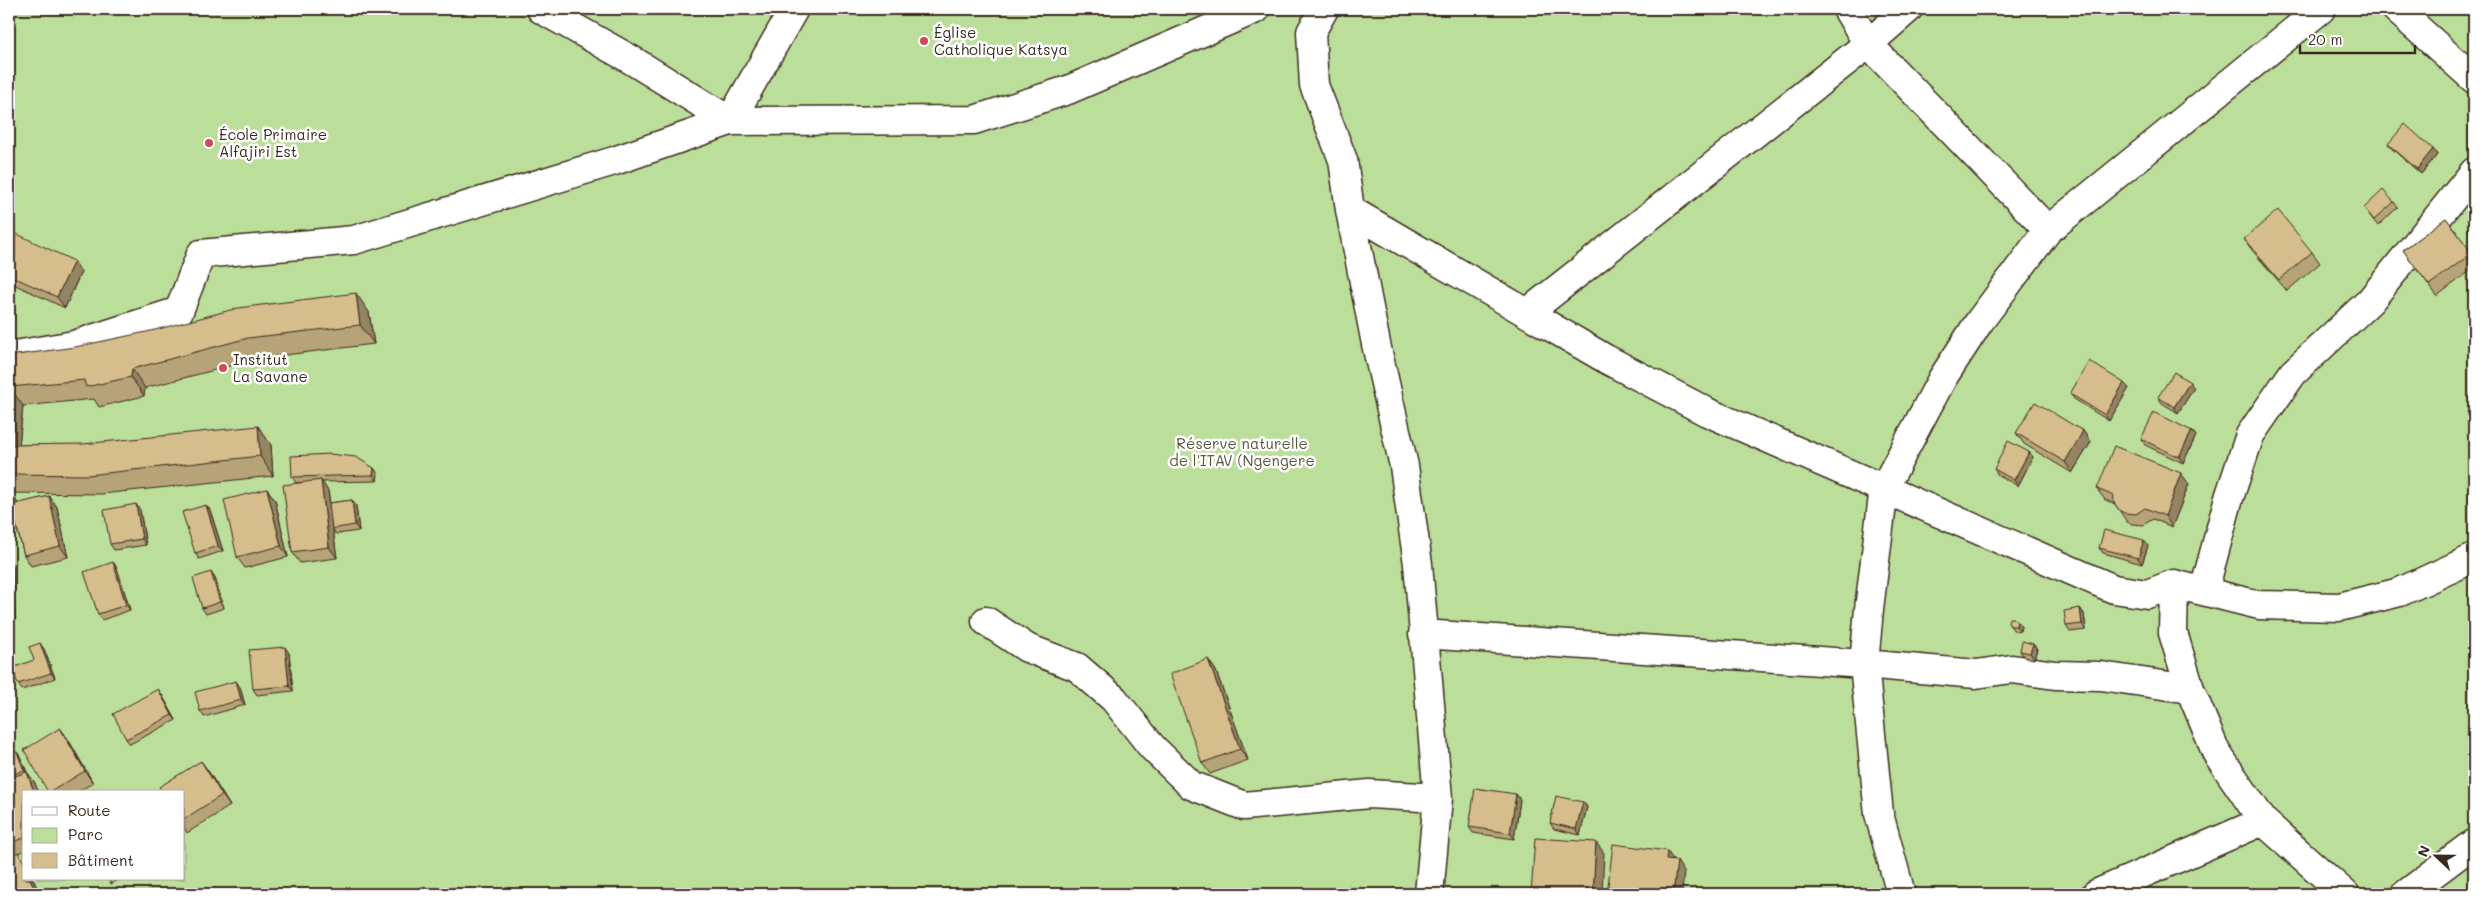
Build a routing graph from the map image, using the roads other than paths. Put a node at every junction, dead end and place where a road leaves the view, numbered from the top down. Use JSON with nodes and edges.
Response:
{"nodes":[{"id":1,"x":541,"y":9,"type":"edge"},
{"id":2,"x":794,"y":9,"type":"edge"},
{"id":3,"x":1256,"y":9,"type":"edge"},
{"id":4,"x":1324,"y":9,"type":"edge"},
{"id":5,"x":1847,"y":9,"type":"edge"},
{"id":6,"x":1908,"y":9,"type":"edge"},
{"id":7,"x":2321,"y":9,"type":"edge"},
{"id":8,"x":2396,"y":9,"type":"edge"},
{"id":9,"x":1868,"y":44,"type":"junction"},
{"id":10,"x":2471,"y":69,"type":"edge"},
{"id":11,"x":730,"y":121,"type":"junction"},
{"id":12,"x":2474,"y":172,"type":"edge"},
{"id":13,"x":1350,"y":210,"type":"junction"},
{"id":14,"x":2048,"y":230,"type":"junction"},
{"id":15,"x":1527,"y":313,"type":"junction"},
{"id":16,"x":9,"y":356,"type":"edge"},
{"id":17,"x":1884,"y":488,"type":"junction"},
{"id":18,"x":2474,"y":558,"type":"edge"},
{"id":19,"x":2174,"y":584,"type":"junction"},
{"id":20,"x":2204,"y":591,"type":"junction"},
{"id":21,"x":986,"y":621,"type":"dead end"},
{"id":22,"x":1423,"y":634,"type":"junction"},
{"id":23,"x":1864,"y":664,"type":"junction"},
{"id":24,"x":2190,"y":689,"type":"junction"},
{"id":25,"x":1438,"y":798,"type":"junction"},
{"id":26,"x":2264,"y":821,"type":"junction"},
{"id":27,"x":2474,"y":843,"type":"edge"},
{"id":28,"x":1429,"y":894,"type":"edge"},
{"id":29,"x":1901,"y":894,"type":"edge"},
{"id":30,"x":2096,"y":894,"type":"edge"},
{"id":31,"x":2345,"y":894,"type":"edge"},
{"id":32,"x":2406,"y":894,"type":"edge"}],
"edges":[{"from":1,"to":11,"type":"street"},
{"from":2,"to":11,"type":"street"},
{"from":3,"to":11,"type":"street"},
{"from":4,"to":13,"type":"street"},
{"from":5,"to":9,"type":"street"},
{"from":6,"to":9,"type":"street"},
{"from":7,"to":14,"type":"street"},
{"from":8,"to":10,"type":"street"},
{"from":9,"to":14,"type":"street"},
{"from":9,"to":15,"type":"street"},
{"from":11,"to":16,"type":"street"},
{"from":12,"to":20,"type":"street"},
{"from":13,"to":15,"type":"street"},
{"from":13,"to":22,"type":"street"},
{"from":14,"to":17,"type":"street"},
{"from":15,"to":17,"type":"street"},
{"from":17,"to":19,"type":"street"},
{"from":17,"to":23,"type":"street"},
{"from":18,"to":20,"type":"street"},
{"from":19,"to":20,"type":"street"},
{"from":19,"to":24,"type":"street"},
{"from":21,"to":25,"type":"street"},
{"from":22,"to":23,"type":"street"},
{"from":22,"to":25,"type":"street"},
{"from":23,"to":24,"type":"street"},
{"from":23,"to":29,"type":"street"},
{"from":24,"to":26,"type":"street"},
{"from":25,"to":28,"type":"street"},
{"from":26,"to":30,"type":"street"},
{"from":26,"to":31,"type":"street"},
{"from":27,"to":32,"type":"street"}]}
